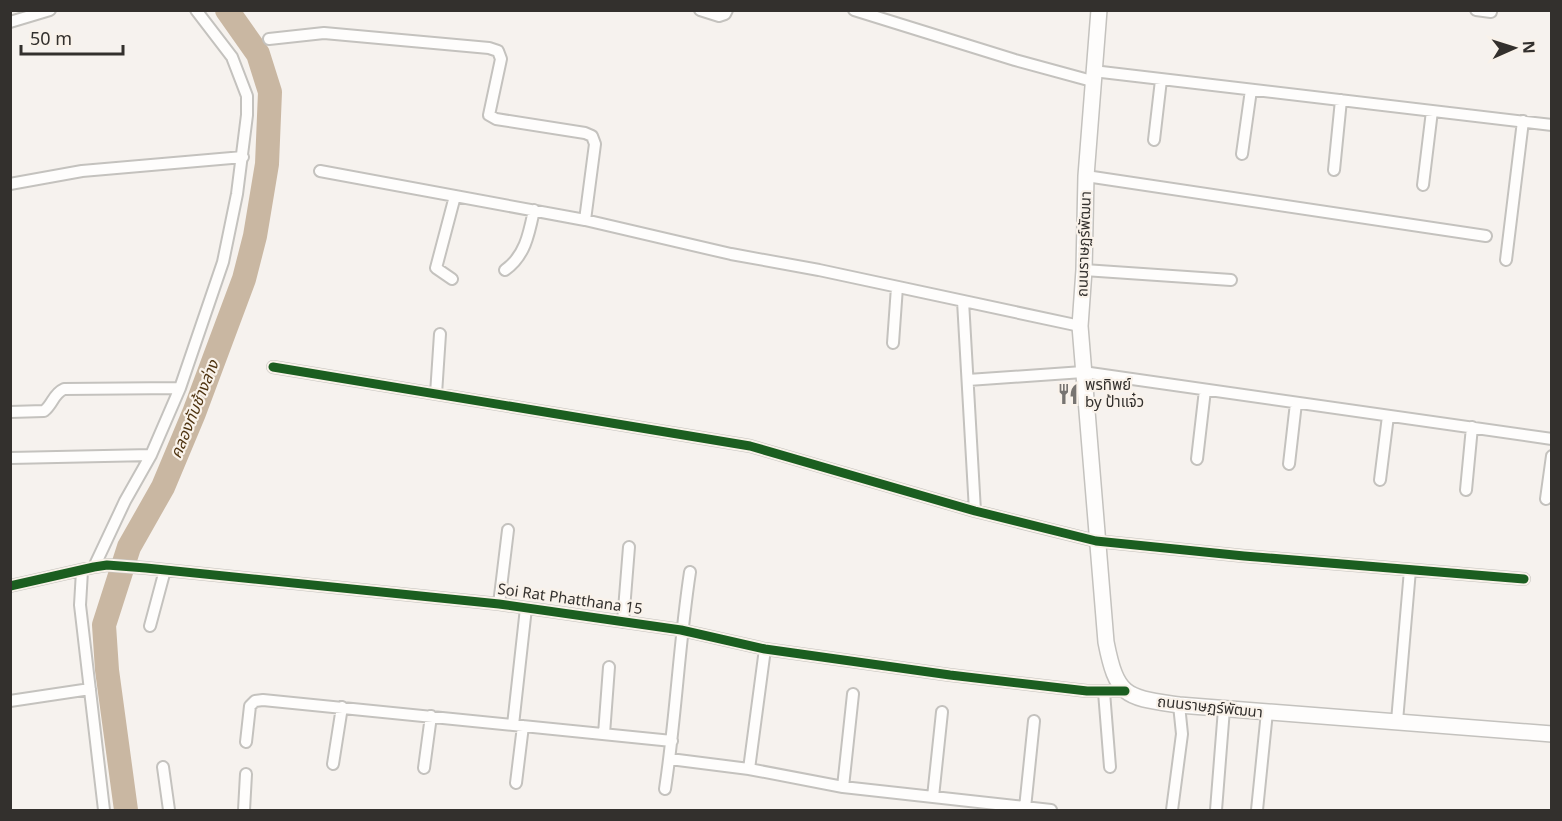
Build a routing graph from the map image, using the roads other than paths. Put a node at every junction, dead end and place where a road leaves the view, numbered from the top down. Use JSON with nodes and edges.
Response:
{"nodes":[{"id":1,"x":50,"y":10,"type":"edge"},
{"id":2,"x":196,"y":10,"type":"edge"},
{"id":3,"x":700,"y":10,"type":"edge"},
{"id":4,"x":727,"y":10,"type":"edge"},
{"id":5,"x":854,"y":10,"type":"edge"},
{"id":6,"x":1099,"y":10,"type":"edge"},
{"id":7,"x":1476,"y":10,"type":"edge"},
{"id":8,"x":1491,"y":12,"type":"edge"},
{"id":9,"x":10,"y":22,"type":"edge"},
{"id":10,"x":269,"y":39,"type":"dead end"},
{"id":11,"x":1093,"y":76,"type":"junction"},
{"id":12,"x":1161,"y":80,"type":"junction"},
{"id":13,"x":1251,"y":90,"type":"junction"},
{"id":14,"x":1341,"y":100,"type":"junction"},
{"id":15,"x":1432,"y":111,"type":"junction"},
{"id":16,"x":1523,"y":121,"type":"junction"},
{"id":17,"x":1551,"y":125,"type":"edge"},
{"id":18,"x":1155,"y":140,"type":"dead end"},
{"id":19,"x":1242,"y":154,"type":"dead end"},
{"id":20,"x":243,"y":157,"type":"junction"},
{"id":21,"x":1334,"y":170,"type":"dead end"},
{"id":22,"x":320,"y":171,"type":"dead end"},
{"id":23,"x":1086,"y":176,"type":"junction"},
{"id":24,"x":10,"y":184,"type":"edge"},
{"id":25,"x":1423,"y":184,"type":"dead end"},
{"id":26,"x":455,"y":196,"type":"junction"},
{"id":27,"x":534,"y":210,"type":"junction"},
{"id":28,"x":585,"y":220,"type":"junction"},
{"id":29,"x":1486,"y":236,"type":"dead end"},
{"id":30,"x":1506,"y":260,"type":"dead end"},
{"id":31,"x":505,"y":270,"type":"dead end"},
{"id":32,"x":1084,"y":270,"type":"junction"},
{"id":33,"x":452,"y":279,"type":"dead end"},
{"id":34,"x":1231,"y":280,"type":"dead end"},
{"id":35,"x":897,"y":287,"type":"junction"},
{"id":36,"x":963,"y":301,"type":"junction"},
{"id":37,"x":1080,"y":326,"type":"junction"},
{"id":38,"x":440,"y":334,"type":"dead end"},
{"id":39,"x":893,"y":343,"type":"dead end"},
{"id":40,"x":273,"y":367,"type":"dead end"},
{"id":41,"x":1083,"y":372,"type":"junction"},
{"id":42,"x":968,"y":380,"type":"junction"},
{"id":43,"x":180,"y":388,"type":"junction"},
{"id":44,"x":1205,"y":390,"type":"junction"},
{"id":45,"x":436,"y":394,"type":"junction"},
{"id":46,"x":1296,"y":403,"type":"junction"},
{"id":47,"x":10,"y":412,"type":"edge"},
{"id":48,"x":1388,"y":416,"type":"junction"},
{"id":49,"x":1472,"y":427,"type":"junction"},
{"id":50,"x":1551,"y":440,"type":"edge"},
{"id":51,"x":151,"y":455,"type":"junction"},
{"id":52,"x":1551,"y":456,"type":"edge"},
{"id":53,"x":10,"y":458,"type":"edge"},
{"id":54,"x":1197,"y":459,"type":"dead end"},
{"id":55,"x":1289,"y":464,"type":"dead end"},
{"id":56,"x":1380,"y":480,"type":"dead end"},
{"id":57,"x":1466,"y":490,"type":"dead end"},
{"id":58,"x":1546,"y":499,"type":"dead end"},
{"id":59,"x":975,"y":511,"type":"junction"},
{"id":60,"x":508,"y":530,"type":"dead end"},
{"id":61,"x":1096,"y":541,"type":"junction"},
{"id":62,"x":629,"y":547,"type":"dead end"},
{"id":63,"x":94,"y":567,"type":"junction"},
{"id":64,"x":82,"y":570,"type":"junction"},
{"id":65,"x":165,"y":570,"type":"junction"},
{"id":66,"x":1410,"y":570,"type":"junction"},
{"id":67,"x":690,"y":573,"type":"dead end"},
{"id":68,"x":1524,"y":579,"type":"dead end"},
{"id":69,"x":10,"y":585,"type":"edge"},
{"id":70,"x":499,"y":604,"type":"junction"},
{"id":71,"x":526,"y":608,"type":"junction"},
{"id":72,"x":623,"y":622,"type":"junction"},
{"id":73,"x":150,"y":626,"type":"dead end"},
{"id":74,"x":681,"y":630,"type":"junction"},
{"id":75,"x":765,"y":649,"type":"junction"},
{"id":76,"x":609,"y":667,"type":"dead end"},
{"id":77,"x":90,"y":688,"type":"junction"},
{"id":78,"x":1125,"y":690,"type":"junction"},
{"id":79,"x":1104,"y":692,"type":"junction"},
{"id":80,"x":853,"y":694,"type":"dead end"},
{"id":81,"x":10,"y":701,"type":"edge"},
{"id":82,"x":1179,"y":705,"type":"junction"},
{"id":83,"x":342,"y":707,"type":"junction"},
{"id":84,"x":1224,"y":709,"type":"junction"},
{"id":85,"x":942,"y":712,"type":"dead end"},
{"id":86,"x":1267,"y":712,"type":"junction"},
{"id":87,"x":431,"y":716,"type":"junction"},
{"id":88,"x":1034,"y":721,"type":"dead end"},
{"id":89,"x":1397,"y":722,"type":"junction"},
{"id":90,"x":518,"y":725,"type":"junction"},
{"id":91,"x":604,"y":734,"type":"junction"},
{"id":92,"x":1551,"y":734,"type":"edge"},
{"id":93,"x":672,"y":741,"type":"junction"},
{"id":94,"x":246,"y":742,"type":"dead end"},
{"id":95,"x":670,"y":759,"type":"junction"},
{"id":96,"x":333,"y":764,"type":"dead end"},
{"id":97,"x":163,"y":767,"type":"dead end"},
{"id":98,"x":1110,"y":767,"type":"dead end"},
{"id":99,"x":424,"y":768,"type":"dead end"},
{"id":100,"x":749,"y":769,"type":"junction"},
{"id":101,"x":246,"y":774,"type":"dead end"},
{"id":102,"x":516,"y":783,"type":"dead end"},
{"id":103,"x":843,"y":787,"type":"junction"},
{"id":104,"x":665,"y":789,"type":"dead end"},
{"id":105,"x":933,"y":797,"type":"junction"},
{"id":106,"x":1024,"y":808,"type":"junction"},
{"id":107,"x":104,"y":810,"type":"edge"},
{"id":108,"x":170,"y":810,"type":"edge"},
{"id":109,"x":244,"y":810,"type":"edge"},
{"id":110,"x":1051,"y":810,"type":"edge"},
{"id":111,"x":1172,"y":810,"type":"edge"},
{"id":112,"x":1216,"y":810,"type":"edge"},
{"id":113,"x":1257,"y":810,"type":"edge"}],
"edges":[{"from":1,"to":9,"type":"street"},
{"from":2,"to":20,"type":"street"},
{"from":3,"to":4,"type":"street"},
{"from":5,"to":11,"type":"street"},
{"from":6,"to":11,"type":"street","name":"ถนนราษฏร์พัฒนา"},
{"from":7,"to":8,"type":"street"},
{"from":10,"to":28,"type":"street"},
{"from":11,"to":12,"type":"street"},
{"from":11,"to":23,"type":"street","name":"ถนนราษฏร์พัฒนา"},
{"from":12,"to":13,"type":"street"},
{"from":12,"to":18,"type":"street"},
{"from":13,"to":14,"type":"street"},
{"from":13,"to":19,"type":"street"},
{"from":14,"to":15,"type":"street"},
{"from":14,"to":21,"type":"street"},
{"from":15,"to":16,"type":"street"},
{"from":15,"to":25,"type":"street"},
{"from":16,"to":17,"type":"street"},
{"from":16,"to":30,"type":"street"},
{"from":20,"to":24,"type":"street"},
{"from":20,"to":43,"type":"street"},
{"from":22,"to":26,"type":"street"},
{"from":23,"to":29,"type":"street"},
{"from":23,"to":32,"type":"street","name":"ถนนราษฏร์พัฒนา"},
{"from":26,"to":27,"type":"street"},
{"from":26,"to":33,"type":"street"},
{"from":27,"to":28,"type":"street"},
{"from":27,"to":31,"type":"street"},
{"from":28,"to":35,"type":"street"},
{"from":32,"to":34,"type":"street"},
{"from":32,"to":37,"type":"street","name":"ถนนราษฏร์พัฒนา"},
{"from":35,"to":36,"type":"street"},
{"from":35,"to":39,"type":"street"},
{"from":36,"to":37,"type":"street"},
{"from":36,"to":42,"type":"street"},
{"from":37,"to":41,"type":"street","name":"ถนนราษฏร์พัฒนา"},
{"from":38,"to":45,"type":"street"},
{"from":40,"to":45,"type":"street"},
{"from":41,"to":42,"type":"street"},
{"from":41,"to":44,"type":"street"},
{"from":41,"to":61,"type":"street","name":"ถนนราษฏร์พัฒนา"},
{"from":42,"to":59,"type":"street"},
{"from":43,"to":47,"type":"street"},
{"from":43,"to":51,"type":"street"},
{"from":44,"to":46,"type":"street"},
{"from":44,"to":54,"type":"street"},
{"from":45,"to":59,"type":"street"},
{"from":46,"to":48,"type":"street"},
{"from":46,"to":55,"type":"street"},
{"from":48,"to":49,"type":"street"},
{"from":48,"to":56,"type":"street"},
{"from":49,"to":50,"type":"street"},
{"from":49,"to":57,"type":"street"},
{"from":51,"to":53,"type":"street"},
{"from":51,"to":63,"type":"street"},
{"from":52,"to":58,"type":"street"},
{"from":59,"to":61,"type":"street"},
{"from":60,"to":70,"type":"street"},
{"from":61,"to":66,"type":"street"},
{"from":61,"to":78,"type":"street","name":"ถนนราษฏร์พัฒนา"},
{"from":62,"to":72,"type":"street"},
{"from":63,"to":64,"type":"street","name":"Soi Rat Phatthana 15"},
{"from":63,"to":65,"type":"street","name":"Soi Rat Phatthana 15"},
{"from":64,"to":69,"type":"street","name":"Soi Rat Phatthana 15"},
{"from":64,"to":77,"type":"street"},
{"from":65,"to":70,"type":"street","name":"Soi Rat Phatthana 15"},
{"from":65,"to":73,"type":"street"},
{"from":66,"to":68,"type":"street"},
{"from":66,"to":89,"type":"street"},
{"from":67,"to":74,"type":"street"},
{"from":70,"to":71,"type":"street","name":"Soi Rat Phatthana 15"},
{"from":71,"to":72,"type":"street","name":"Soi Rat Phatthana 15"},
{"from":71,"to":90,"type":"street"},
{"from":72,"to":74,"type":"street","name":"Soi Rat Phatthana 15"},
{"from":74,"to":75,"type":"street","name":"Soi Rat Phatthana 15"},
{"from":74,"to":93,"type":"street"},
{"from":75,"to":79,"type":"street","name":"Soi Rat Phatthana 15"},
{"from":75,"to":100,"type":"street"},
{"from":76,"to":91,"type":"street"},
{"from":77,"to":81,"type":"street"},
{"from":77,"to":107,"type":"street"},
{"from":78,"to":79,"type":"street","name":"Soi Rat Phatthana 15"},
{"from":78,"to":82,"type":"street","name":"ถนนราษฏร์พัฒนา"},
{"from":79,"to":98,"type":"street"},
{"from":80,"to":103,"type":"street"},
{"from":82,"to":84,"type":"street","name":"ถนนราษฏร์พัฒนา"},
{"from":82,"to":111,"type":"street"},
{"from":83,"to":87,"type":"street"},
{"from":83,"to":94,"type":"street"},
{"from":83,"to":96,"type":"street"},
{"from":84,"to":86,"type":"street","name":"ถนนราษฏร์พัฒนา"},
{"from":84,"to":112,"type":"street"},
{"from":85,"to":105,"type":"street"},
{"from":86,"to":89,"type":"street","name":"ถนนราษฏร์พัฒนา"},
{"from":86,"to":113,"type":"street"},
{"from":87,"to":90,"type":"street"},
{"from":87,"to":99,"type":"street"},
{"from":88,"to":106,"type":"street"},
{"from":89,"to":92,"type":"street","name":"ถนนราษฏร์พัฒนา"},
{"from":90,"to":91,"type":"street"},
{"from":90,"to":102,"type":"street"},
{"from":91,"to":93,"type":"street"},
{"from":93,"to":95,"type":"street"},
{"from":95,"to":100,"type":"street"},
{"from":95,"to":104,"type":"street"},
{"from":97,"to":108,"type":"street"},
{"from":100,"to":103,"type":"street"},
{"from":101,"to":109,"type":"street"},
{"from":103,"to":105,"type":"street"},
{"from":105,"to":106,"type":"street"},
{"from":106,"to":110,"type":"street"}]}
